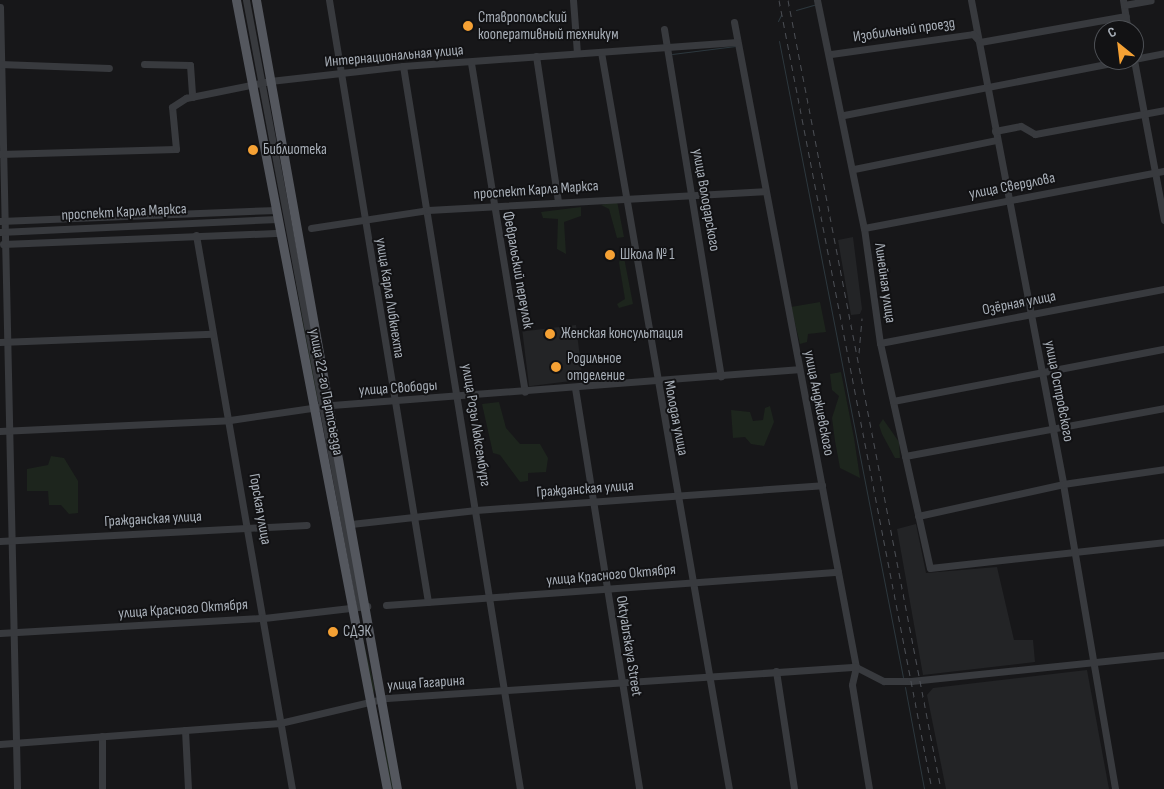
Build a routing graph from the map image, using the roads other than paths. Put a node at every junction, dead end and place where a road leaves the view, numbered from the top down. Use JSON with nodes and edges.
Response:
{"nodes":[{"id":1,"x":236,"y":0,"type":"edge"},
{"id":2,"x":246,"y":0,"type":"edge"},
{"id":3,"x":256,"y":0,"type":"edge"},
{"id":4,"x":329,"y":0,"type":"edge"},
{"id":5,"x":573,"y":0,"type":"edge"},
{"id":6,"x":826,"y":0,"type":"edge"},
{"id":7,"x":971,"y":0,"type":"edge"},
{"id":8,"x":1151,"y":0,"type":"edge"},
{"id":9,"x":818,"y":1,"type":"edge"},
{"id":10,"x":1123,"y":3,"type":"edge"},
{"id":11,"x":0,"y":7,"type":"edge"},
{"id":12,"x":1126,"y":16,"type":"junction"},
{"id":13,"x":1127,"y":20,"type":"edge"},
{"id":14,"x":734,"y":22,"type":"dead end"},
{"id":15,"x":664,"y":29,"type":"dead end"},
{"id":16,"x":737,"y":42,"type":"junction"},
{"id":17,"x":980,"y":42,"type":"junction"},
{"id":18,"x":665,"y":47,"type":"junction"},
{"id":19,"x":601,"y":52,"type":"junction"},
{"id":20,"x":577,"y":53,"type":"junction"},
{"id":21,"x":1164,"y":53,"type":"edge"},
{"id":22,"x":831,"y":54,"type":"junction"},
{"id":23,"x":536,"y":56,"type":"junction"},
{"id":24,"x":1144,"y":57,"type":"edge"},
{"id":25,"x":0,"y":64,"type":"edge"},
{"id":26,"x":144,"y":64,"type":"dead end"},
{"id":27,"x":470,"y":64,"type":"junction"},
{"id":28,"x":403,"y":66,"type":"junction"},
{"id":29,"x":1094,"y":66,"type":"edge"},
{"id":30,"x":109,"y":68,"type":"dead end"},
{"id":31,"x":1136,"y":70,"type":"edge"},
{"id":32,"x":340,"y":73,"type":"junction"},
{"id":33,"x":262,"y":83,"type":"junction"},
{"id":34,"x":987,"y":87,"type":"junction"},
{"id":35,"x":192,"y":97,"type":"junction"},
{"id":36,"x":1164,"y":110,"type":"edge"},
{"id":37,"x":1144,"y":113,"type":"junction"},
{"id":38,"x":844,"y":115,"type":"junction"},
{"id":39,"x":995,"y":130,"type":"junction"},
{"id":40,"x":997,"y":140,"type":"junction"},
{"id":41,"x":2,"y":154,"type":"edge"},
{"id":42,"x":854,"y":169,"type":"junction"},
{"id":43,"x":1164,"y":171,"type":"edge"},
{"id":44,"x":1155,"y":173,"type":"junction"},
{"id":45,"x":763,"y":191,"type":"junction"},
{"id":46,"x":691,"y":195,"type":"junction"},
{"id":47,"x":623,"y":198,"type":"junction"},
{"id":48,"x":1008,"y":200,"type":"junction"},
{"id":49,"x":558,"y":202,"type":"junction"},
{"id":50,"x":493,"y":206,"type":"junction"},
{"id":51,"x":428,"y":210,"type":"junction"},
{"id":52,"x":278,"y":214,"type":"junction"},
{"id":53,"x":363,"y":220,"type":"junction"},
{"id":54,"x":1164,"y":220,"type":"edge"},
{"id":55,"x":2,"y":221,"type":"edge"},
{"id":56,"x":311,"y":228,"type":"dead end"},
{"id":57,"x":864,"y":228,"type":"junction"},
{"id":58,"x":2,"y":232,"type":"edge"},
{"id":59,"x":281,"y":233,"type":"junction"},
{"id":60,"x":196,"y":235,"type":"junction"},
{"id":61,"x":3,"y":244,"type":"junction"},
{"id":62,"x":1164,"y":289,"type":"edge"},
{"id":63,"x":1030,"y":316,"type":"junction"},
{"id":64,"x":212,"y":334,"type":"junction"},
{"id":65,"x":3,"y":342,"type":"edge"},
{"id":66,"x":880,"y":344,"type":"junction"},
{"id":67,"x":1164,"y":349,"type":"edge"},
{"id":68,"x":798,"y":370,"type":"junction"},
{"id":69,"x":1041,"y":374,"type":"junction"},
{"id":70,"x":721,"y":376,"type":"junction"},
{"id":71,"x":655,"y":381,"type":"junction"},
{"id":72,"x":575,"y":388,"type":"junction"},
{"id":73,"x":525,"y":392,"type":"junction"},
{"id":74,"x":456,"y":398,"type":"junction"},
{"id":75,"x":893,"y":401,"type":"junction"},
{"id":76,"x":393,"y":403,"type":"junction"},
{"id":77,"x":322,"y":407,"type":"junction"},
{"id":78,"x":1164,"y":408,"type":"edge"},
{"id":79,"x":230,"y":420,"type":"junction"},
{"id":80,"x":1052,"y":429,"type":"junction"},
{"id":81,"x":0,"y":431,"type":"edge"},
{"id":82,"x":10,"y":431,"type":"junction"},
{"id":83,"x":905,"y":456,"type":"junction"},
{"id":84,"x":1164,"y":469,"type":"edge"},
{"id":85,"x":1063,"y":484,"type":"junction"},
{"id":86,"x":822,"y":485,"type":"junction"},
{"id":87,"x":677,"y":496,"type":"junction"},
{"id":88,"x":594,"y":502,"type":"junction"},
{"id":89,"x":476,"y":510,"type":"junction"},
{"id":90,"x":918,"y":516,"type":"junction"},
{"id":91,"x":411,"y":517,"type":"junction"},
{"id":92,"x":350,"y":524,"type":"junction"},
{"id":93,"x":307,"y":525,"type":"dead end"},
{"id":94,"x":250,"y":528,"type":"junction"},
{"id":95,"x":0,"y":541,"type":"edge"},
{"id":96,"x":11,"y":541,"type":"junction"},
{"id":97,"x":1164,"y":542,"type":"edge"},
{"id":98,"x":1075,"y":552,"type":"junction"},
{"id":99,"x":838,"y":572,"type":"junction"},
{"id":100,"x":692,"y":582,"type":"junction"},
{"id":101,"x":606,"y":590,"type":"junction"},
{"id":102,"x":492,"y":598,"type":"junction"},
{"id":103,"x":428,"y":602,"type":"junction"},
{"id":104,"x":386,"y":605,"type":"dead end"},
{"id":105,"x":360,"y":608,"type":"junction"},
{"id":106,"x":264,"y":618,"type":"junction"},
{"id":107,"x":13,"y":632,"type":"junction"},
{"id":108,"x":0,"y":633,"type":"edge"},
{"id":109,"x":1164,"y":655,"type":"edge"},
{"id":110,"x":1094,"y":662,"type":"junction"},
{"id":111,"x":856,"y":667,"type":"junction"},
{"id":112,"x":776,"y":671,"type":"junction"},
{"id":113,"x":710,"y":676,"type":"junction"},
{"id":114,"x":620,"y":682,"type":"junction"},
{"id":115,"x":376,"y":691,"type":"dead end"},
{"id":116,"x":504,"y":692,"type":"junction"},
{"id":117,"x":384,"y":699,"type":"junction"},
{"id":118,"x":371,"y":704,"type":"junction"},
{"id":119,"x":280,"y":723,"type":"junction"},
{"id":120,"x":185,"y":730,"type":"junction"},
{"id":121,"x":102,"y":736,"type":"junction"},
{"id":122,"x":16,"y":743,"type":"junction"},
{"id":123,"x":0,"y":744,"type":"edge"},
{"id":124,"x":17,"y":789,"type":"edge"},
{"id":125,"x":102,"y":789,"type":"edge"},
{"id":126,"x":188,"y":789,"type":"edge"},
{"id":127,"x":292,"y":789,"type":"edge"},
{"id":128,"x":387,"y":789,"type":"edge"},
{"id":129,"x":397,"y":789,"type":"edge"},
{"id":130,"x":520,"y":789,"type":"edge"},
{"id":131,"x":639,"y":789,"type":"edge"},
{"id":132,"x":729,"y":789,"type":"edge"},
{"id":133,"x":794,"y":789,"type":"edge"},
{"id":134,"x":869,"y":789,"type":"edge"},
{"id":135,"x":1115,"y":789,"type":"edge"}],
"edges":[{"from":1,"to":33,"type":"main road","name":"улица 22-го Партсъезда"},
{"from":2,"to":33,"type":"street"},
{"from":3,"to":33,"type":"main road","name":"улица 22-го Партсъезда"},
{"from":4,"to":32,"type":"street","name":"улица Карла Либкнехта"},
{"from":5,"to":20,"type":"street"},
{"from":6,"to":9,"type":"street"},
{"from":7,"to":17,"type":"street","name":"улица Островского"},
{"from":8,"to":10,"type":"street"},
{"from":9,"to":22,"type":"street","name":"Линейная улица"},
{"from":10,"to":12,"type":"street"},
{"from":11,"to":25,"type":"street"},
{"from":12,"to":13,"type":"street"},
{"from":12,"to":17,"type":"street","name":"Изобильный проезд"},
{"from":14,"to":16,"type":"street","name":"улица Анджиевского"},
{"from":15,"to":18,"type":"street","name":"улица Володарского"},
{"from":16,"to":18,"type":"street","name":"Интернациональная улица"},
{"from":16,"to":45,"type":"street","name":"улица Анджиевского"},
{"from":17,"to":22,"type":"street","name":"Изобильный проезд"},
{"from":17,"to":34,"type":"street","name":"улица Островского"},
{"from":18,"to":19,"type":"street","name":"Интернациональная улица"},
{"from":18,"to":46,"type":"street","name":"улица Володарского"},
{"from":19,"to":20,"type":"street","name":"Интернациональная улица"},
{"from":19,"to":47,"type":"street","name":"Молодая улица"},
{"from":20,"to":23,"type":"street","name":"Интернациональная улица"},
{"from":21,"to":24,"type":"street"},
{"from":22,"to":38,"type":"street","name":"Линейная улица"},
{"from":23,"to":27,"type":"street","name":"Интернациональная улица"},
{"from":23,"to":49,"type":"street"},
{"from":25,"to":30,"type":"street"},
{"from":25,"to":41,"type":"street"},
{"from":26,"to":35,"type":"street"},
{"from":27,"to":28,"type":"street","name":"Интернациональная улица"},
{"from":27,"to":50,"type":"street","name":"Февральский переулок"},
{"from":28,"to":32,"type":"street","name":"Интернациональная улица"},
{"from":28,"to":51,"type":"street","name":"улица Розы Люксембург"},
{"from":29,"to":34,"type":"street"},
{"from":31,"to":37,"type":"street"},
{"from":32,"to":33,"type":"street","name":"Интернациональная улица"},
{"from":32,"to":53,"type":"street","name":"улица Карла Либкнехта"},
{"from":33,"to":35,"type":"street","name":"Интернациональная улица"},
{"from":33,"to":52,"type":"main road","name":"улица 22-го Партсъезда"},
{"from":33,"to":77,"type":"main road","name":"улица 22-го Партсъезда"},
{"from":34,"to":38,"type":"street"},
{"from":34,"to":39,"type":"street","name":"улица Островского"},
{"from":35,"to":41,"type":"street"},
{"from":36,"to":37,"type":"street"},
{"from":37,"to":39,"type":"street"},
{"from":37,"to":44,"type":"street"},
{"from":38,"to":42,"type":"street","name":"Линейная улица"},
{"from":39,"to":40,"type":"street","name":"улица Островского"},
{"from":40,"to":42,"type":"street"},
{"from":40,"to":48,"type":"street","name":"улица Островского"},
{"from":41,"to":55,"type":"street"},
{"from":42,"to":57,"type":"street","name":"Линейная улица"},
{"from":43,"to":44,"type":"street","name":"улица Свердлова"},
{"from":44,"to":48,"type":"street","name":"улица Свердлова"},
{"from":44,"to":54,"type":"street"},
{"from":45,"to":46,"type":"street","name":"проспект Карла Маркса"},
{"from":45,"to":68,"type":"street","name":"улица Анджиевского"},
{"from":46,"to":47,"type":"street","name":"проспект Карла Маркса"},
{"from":46,"to":70,"type":"street","name":"улица Володарского"},
{"from":47,"to":49,"type":"street","name":"проспект Карла Маркса"},
{"from":47,"to":71,"type":"street","name":"Молодая улица"},
{"from":48,"to":57,"type":"street","name":"улица Свердлова"},
{"from":48,"to":63,"type":"street","name":"улица Островского"},
{"from":49,"to":50,"type":"street","name":"проспект Карла Маркса"},
{"from":50,"to":51,"type":"street","name":"проспект Карла Маркса"},
{"from":50,"to":73,"type":"street","name":"Февральский переулок"},
{"from":51,"to":53,"type":"street","name":"проспект Карла Маркса"},
{"from":51,"to":74,"type":"street","name":"улица Розы Люксембург"},
{"from":52,"to":55,"type":"street","name":"проспект Карла Маркса"},
{"from":52,"to":58,"type":"street","name":"проспект Карла Маркса"},
{"from":52,"to":59,"type":"main road","name":"улица 22-го Партсъезда"},
{"from":53,"to":56,"type":"street","name":"проспект Карла Маркса"},
{"from":53,"to":76,"type":"street","name":"улица Карла Либкнехта"},
{"from":55,"to":58,"type":"street"},
{"from":57,"to":66,"type":"street","name":"Линейная улица"},
{"from":58,"to":61,"type":"street"},
{"from":59,"to":60,"type":"street","name":"проспект Карла Маркса"},
{"from":59,"to":77,"type":"main road","name":"улица 22-го Партсъезда"},
{"from":60,"to":61,"type":"street","name":"проспект Карла Маркса"},
{"from":60,"to":64,"type":"street","name":"Горская улица"},
{"from":61,"to":65,"type":"street"},
{"from":62,"to":63,"type":"street","name":"Озёрная улица"},
{"from":63,"to":66,"type":"street","name":"Озёрная улица"},
{"from":63,"to":69,"type":"street","name":"улица Островского"},
{"from":64,"to":65,"type":"street"},
{"from":64,"to":79,"type":"street","name":"Горская улица"},
{"from":65,"to":82,"type":"street"},
{"from":66,"to":75,"type":"street","name":"Линейная улица"},
{"from":67,"to":69,"type":"street"},
{"from":68,"to":70,"type":"street","name":"улица Свободы"},
{"from":68,"to":86,"type":"street","name":"улица Анджиевского"},
{"from":69,"to":75,"type":"street"},
{"from":69,"to":80,"type":"street","name":"улица Островского"},
{"from":70,"to":71,"type":"street","name":"улица Свободы"},
{"from":71,"to":72,"type":"street","name":"улица Свободы"},
{"from":71,"to":87,"type":"street","name":"Молодая улица"},
{"from":72,"to":73,"type":"street","name":"улица Свободы"},
{"from":72,"to":88,"type":"street","name":"Oktyabrskaya Street"},
{"from":73,"to":74,"type":"street","name":"улица Свободы"},
{"from":74,"to":76,"type":"street","name":"улица Свободы"},
{"from":74,"to":89,"type":"street","name":"улица Розы Люксембург"},
{"from":75,"to":83,"type":"street","name":"Линейная улица"},
{"from":76,"to":77,"type":"street","name":"улица Свободы"},
{"from":76,"to":91,"type":"street","name":"улица Карла Либкнехта"},
{"from":77,"to":79,"type":"street","name":"улица Свободы"},
{"from":77,"to":92,"type":"main road","name":"улица 22-го Партсъезда"},
{"from":77,"to":105,"type":"main road","name":"улица 22-го Партсъезда"},
{"from":78,"to":80,"type":"street"},
{"from":79,"to":82,"type":"street","name":"улица Свободы"},
{"from":79,"to":94,"type":"street","name":"Горская улица"},
{"from":80,"to":83,"type":"street"},
{"from":80,"to":85,"type":"street","name":"улица Островского"},
{"from":81,"to":82,"type":"street","name":"улица Свободы"},
{"from":82,"to":96,"type":"street"},
{"from":83,"to":90,"type":"street","name":"Линейная улица"},
{"from":84,"to":85,"type":"street"},
{"from":85,"to":90,"type":"street"},
{"from":85,"to":98,"type":"street","name":"улица Островского"},
{"from":86,"to":87,"type":"street","name":"Гражданская улица"},
{"from":86,"to":99,"type":"street","name":"улица Анджиевского"},
{"from":87,"to":88,"type":"street","name":"Гражданская улица"},
{"from":87,"to":100,"type":"street","name":"Молодая улица"},
{"from":88,"to":89,"type":"street","name":"Гражданская улица"},
{"from":88,"to":101,"type":"street","name":"Oktyabrskaya Street"},
{"from":89,"to":91,"type":"street","name":"Гражданская улица"},
{"from":89,"to":102,"type":"street","name":"улица Розы Люксембург"},
{"from":90,"to":98,"type":"street","name":"Линейная улица"},
{"from":91,"to":92,"type":"street","name":"Гражданская улица"},
{"from":91,"to":103,"type":"street","name":"улица Карла Либкнехта"},
{"from":92,"to":105,"type":"main road","name":"улица 22-го Партсъезда"},
{"from":93,"to":94,"type":"street","name":"Гражданская улица"},
{"from":94,"to":96,"type":"street","name":"Гражданская улица"},
{"from":94,"to":106,"type":"street","name":"Горская улица"},
{"from":95,"to":96,"type":"street","name":"Гражданская улица"},
{"from":96,"to":107,"type":"street"},
{"from":97,"to":98,"type":"street"},
{"from":98,"to":110,"type":"street","name":"улица Островского"},
{"from":99,"to":100,"type":"street","name":"улица Красного Октября"},
{"from":99,"to":111,"type":"street","name":"улица Анджиевского"},
{"from":100,"to":101,"type":"street","name":"улица Красного Октября"},
{"from":100,"to":113,"type":"street","name":"Молодая улица"},
{"from":101,"to":102,"type":"street","name":"улица Красного Октября"},
{"from":101,"to":114,"type":"street","name":"Oktyabrskaya Street"},
{"from":102,"to":103,"type":"street","name":"улица Красного Октября"},
{"from":102,"to":116,"type":"street","name":"улица Розы Люксембург"},
{"from":103,"to":104,"type":"street","name":"улица Красного Октября"},
{"from":105,"to":106,"type":"street","name":"улица Красного Октября"},
{"from":105,"to":115,"type":"street"},
{"from":105,"to":117,"type":"main road","name":"улица 22-го Партсъезда"},
{"from":105,"to":118,"type":"main road","name":"улица 22-го Партсъезда"},
{"from":106,"to":107,"type":"street","name":"улица Красного Октября"},
{"from":106,"to":119,"type":"street","name":"Горская улица"},
{"from":107,"to":108,"type":"street","name":"улица Красного Октября"},
{"from":107,"to":122,"type":"street"},
{"from":109,"to":110,"type":"street"},
{"from":110,"to":111,"type":"street"},
{"from":110,"to":135,"type":"street","name":"улица Островского"},
{"from":111,"to":112,"type":"street","name":"улица Гагарина"},
{"from":111,"to":134,"type":"street","name":"улица Анджиевского"},
{"from":112,"to":113,"type":"street","name":"улица Гагарина"},
{"from":112,"to":133,"type":"street"},
{"from":113,"to":114,"type":"street","name":"улица Гагарина"},
{"from":113,"to":132,"type":"street","name":"Молодая улица"},
{"from":114,"to":116,"type":"street","name":"улица Гагарина"},
{"from":114,"to":131,"type":"street","name":"Oktyabrskaya Street"},
{"from":116,"to":117,"type":"street","name":"улица Гагарина"},
{"from":116,"to":130,"type":"street","name":"улица Розы Люксембург"},
{"from":117,"to":118,"type":"street","name":"улица Гагарина"},
{"from":117,"to":129,"type":"main road","name":"улица 22-го Партсъезда"},
{"from":118,"to":119,"type":"street","name":"улица Гагарина"},
{"from":118,"to":128,"type":"main road","name":"улица 22-го Партсъезда"},
{"from":119,"to":120,"type":"street","name":"улица Гагарина"},
{"from":119,"to":127,"type":"street","name":"Горская улица"},
{"from":120,"to":121,"type":"street","name":"улица Гагарина"},
{"from":120,"to":126,"type":"street"},
{"from":121,"to":122,"type":"street","name":"улица Гагарина"},
{"from":121,"to":125,"type":"street"},
{"from":122,"to":123,"type":"street","name":"улица Гагарина"},
{"from":122,"to":124,"type":"street"}]}
